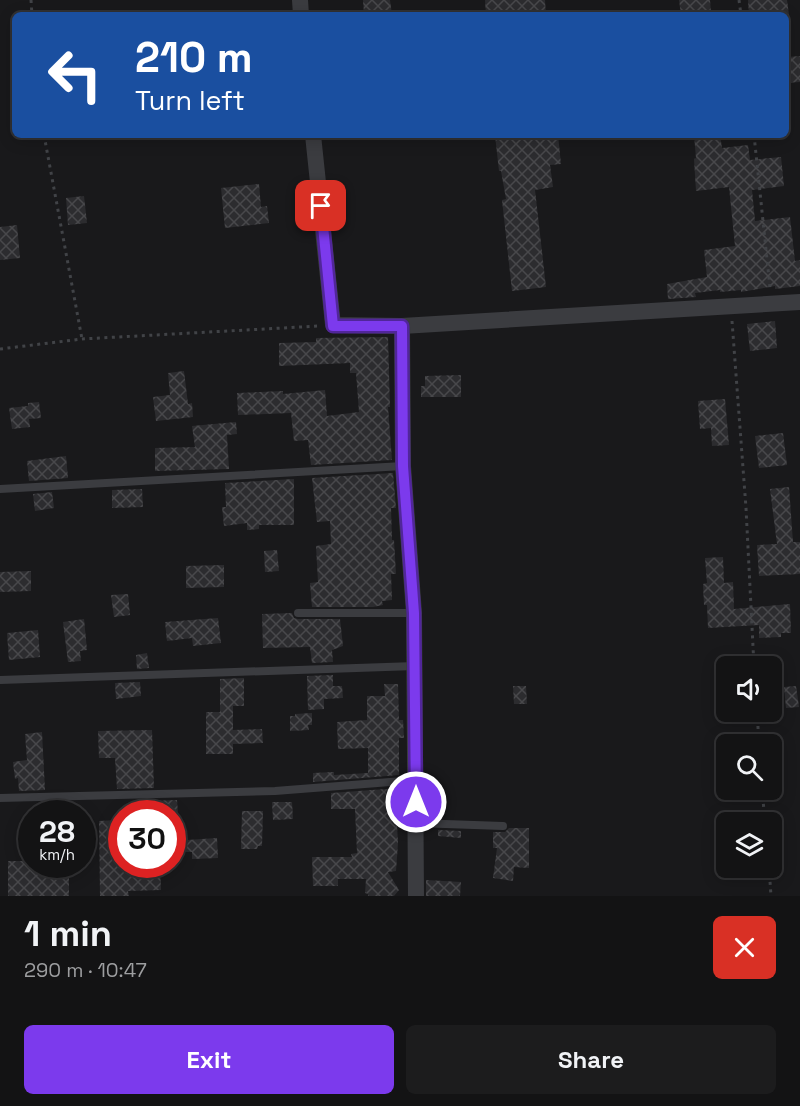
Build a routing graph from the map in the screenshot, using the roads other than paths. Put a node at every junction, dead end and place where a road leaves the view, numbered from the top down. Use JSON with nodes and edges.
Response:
{"nodes":[{"id":1,"x":313,"y":138,"type":"edge"},
{"id":2,"x":800,"y":302,"type":"edge"},
{"id":3,"x":402,"y":326,"type":"junction"},
{"id":4,"x":403,"y":466,"type":"junction"},
{"id":5,"x":0,"y":489,"type":"edge"},
{"id":6,"x":298,"y":613,"type":"dead end"},
{"id":7,"x":414,"y":613,"type":"junction"},
{"id":8,"x":415,"y":666,"type":"junction"},
{"id":9,"x":0,"y":680,"type":"edge"},
{"id":10,"x":416,"y":780,"type":"junction"},
{"id":11,"x":0,"y":798,"type":"edge"},
{"id":12,"x":416,"y":823,"type":"junction"},
{"id":13,"x":503,"y":825,"type":"dead end"},
{"id":14,"x":416,"y":896,"type":"edge"}],
"edges":[{"from":1,"to":3,"type":"street"},
{"from":2,"to":3,"type":"street"},
{"from":3,"to":4,"type":"street"},
{"from":4,"to":5,"type":"lane"},
{"from":4,"to":7,"type":"street"},
{"from":6,"to":7,"type":"lane"},
{"from":7,"to":8,"type":"street"},
{"from":8,"to":9,"type":"lane"},
{"from":8,"to":10,"type":"street"},
{"from":10,"to":11,"type":"lane"},
{"from":10,"to":12,"type":"street"},
{"from":12,"to":13,"type":"lane"},
{"from":12,"to":14,"type":"street"}]}
